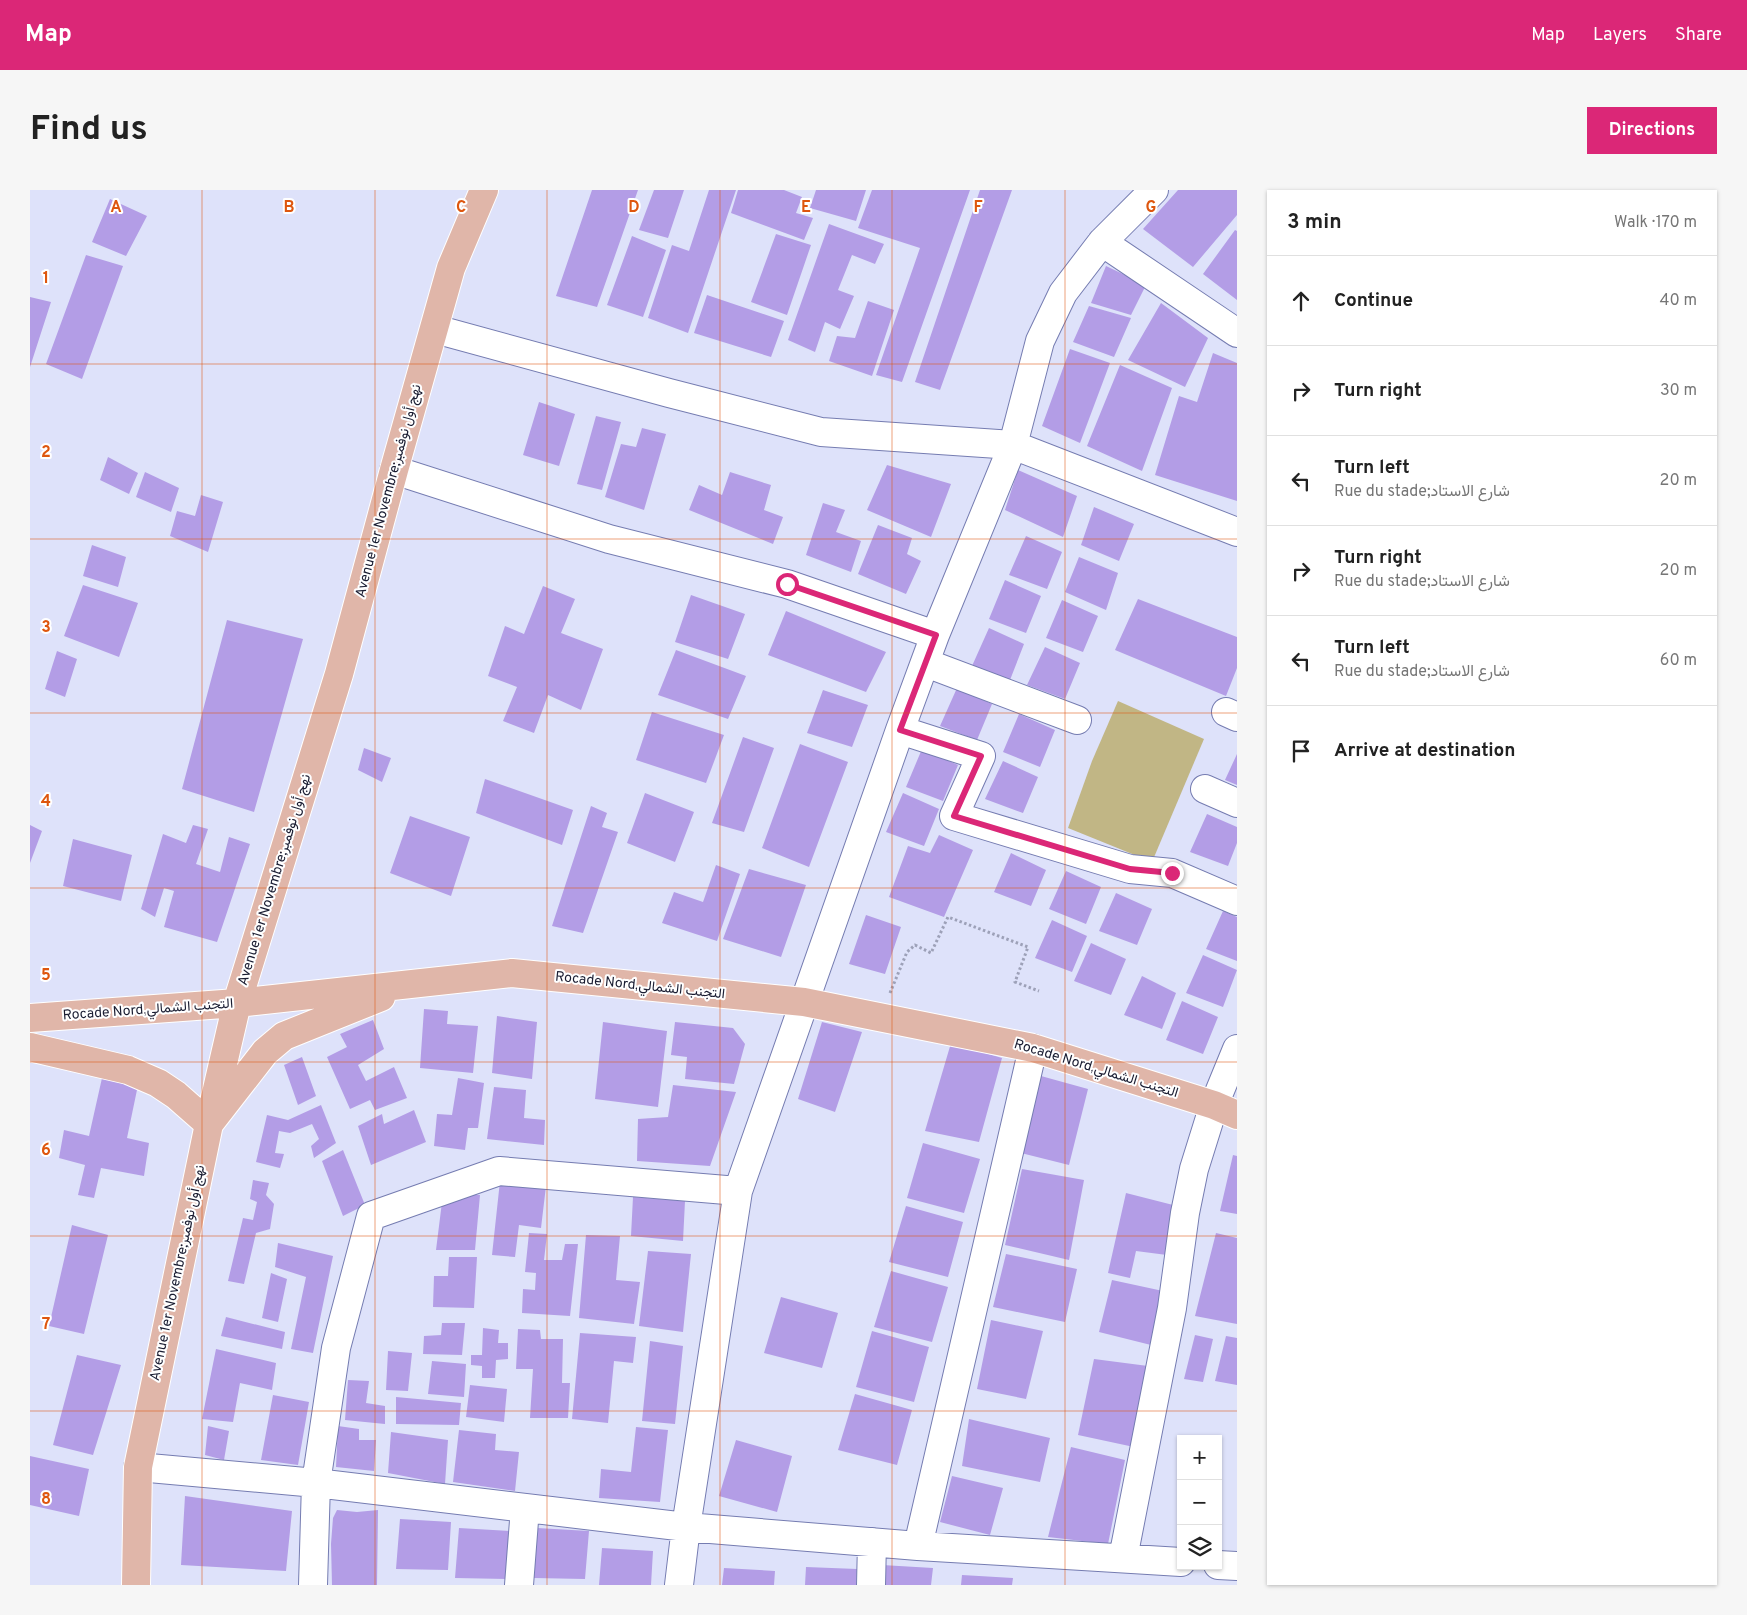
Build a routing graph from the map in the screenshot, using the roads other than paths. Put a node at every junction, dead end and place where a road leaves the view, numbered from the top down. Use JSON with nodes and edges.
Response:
{"nodes":[{"id":1,"x":484,"y":190,"type":"edge"},
{"id":2,"x":1154,"y":190,"type":"edge"},
{"id":3,"x":1102,"y":242,"type":"junction"},
{"id":4,"x":435,"y":329,"type":"junction"},
{"id":5,"x":1237,"y":333,"type":"edge"},
{"id":6,"x":1013,"y":445,"type":"junction"},
{"id":7,"x":394,"y":470,"type":"junction"},
{"id":8,"x":1237,"y":532,"type":"edge"},
{"id":9,"x":936,"y":635,"type":"junction"},
{"id":10,"x":926,"y":663,"type":"junction"},
{"id":11,"x":1077,"y":720,"type":"dead end"},
{"id":12,"x":900,"y":730,"type":"junction"},
{"id":13,"x":1205,"y":789,"type":"dead end"},
{"id":14,"x":1237,"y":803,"type":"edge"},
{"id":15,"x":1237,"y":901,"type":"edge"},
{"id":16,"x":415,"y":984,"type":"junction"},
{"id":17,"x":804,"y":1002,"type":"junction"},
{"id":18,"x":237,"y":1003,"type":"junction"},
{"id":19,"x":30,"y":1018,"type":"edge"},
{"id":20,"x":30,"y":1047,"type":"edge"},
{"id":21,"x":1033,"y":1048,"type":"junction"},
{"id":22,"x":1237,"y":1050,"type":"edge"},
{"id":23,"x":1226,"y":1110,"type":"edge"},
{"id":24,"x":209,"y":1124,"type":"junction"},
{"id":25,"x":738,"y":1191,"type":"junction"},
{"id":26,"x":138,"y":1468,"type":"junction"},
{"id":27,"x":316,"y":1483,"type":"junction"},
{"id":28,"x":525,"y":1508,"type":"junction"},
{"id":29,"x":686,"y":1527,"type":"junction"},
{"id":30,"x":872,"y":1542,"type":"junction"},
{"id":31,"x":918,"y":1546,"type":"junction"},
{"id":32,"x":1122,"y":1558,"type":"junction"},
{"id":33,"x":1177,"y":1562,"type":"edge"},
{"id":34,"x":1222,"y":1565,"type":"edge"},
{"id":35,"x":1237,"y":1566,"type":"edge"},
{"id":36,"x":136,"y":1585,"type":"edge"},
{"id":37,"x":313,"y":1585,"type":"edge"},
{"id":38,"x":519,"y":1585,"type":"edge"},
{"id":39,"x":679,"y":1585,"type":"edge"},
{"id":40,"x":871,"y":1585,"type":"edge"}],
"edges":[{"from":1,"to":4,"type":"main road","name":"Avenue 1er Novembre;نهج أول نوفمبر"},
{"from":2,"to":3,"type":"street"},
{"from":3,"to":5,"type":"street"},
{"from":3,"to":6,"type":"street"},
{"from":4,"to":6,"type":"street"},
{"from":4,"to":7,"type":"main road","name":"Avenue 1er Novembre;نهج أول نوفمبر"},
{"from":6,"to":8,"type":"street"},
{"from":6,"to":9,"type":"street"},
{"from":7,"to":9,"type":"street"},
{"from":7,"to":18,"type":"main road","name":"Avenue 1er Novembre;نهج أول نوفمبر"},
{"from":9,"to":10,"type":"street"},
{"from":10,"to":11,"type":"street"},
{"from":10,"to":12,"type":"street"},
{"from":12,"to":15,"type":"street"},
{"from":12,"to":17,"type":"street"},
{"from":13,"to":14,"type":"street"},
{"from":16,"to":17,"type":"main road","name":"Rocade Nord,التجنب الشمالي"},
{"from":16,"to":18,"type":"main road","name":"Rocade Nord,التجنب الشمالي"},
{"from":16,"to":24,"type":"main road"},
{"from":17,"to":21,"type":"main road","name":"Rocade Nord,التجنب الشمالي"},
{"from":17,"to":25,"type":"street"},
{"from":18,"to":19,"type":"main road","name":"Rocade Nord,التجنب الشمالي"},
{"from":18,"to":24,"type":"main road","name":"Avenue 1er Novembre;نهج أول نوفمبر"},
{"from":20,"to":24,"type":"main road"},
{"from":21,"to":23,"type":"main road","name":"Rocade Nord,التجنب الشمالي"},
{"from":21,"to":31,"type":"street"},
{"from":22,"to":23,"type":"street"},
{"from":23,"to":32,"type":"street"},
{"from":24,"to":26,"type":"main road","name":"Avenue 1er Novembre;نهج أول نوفمبر"},
{"from":25,"to":27,"type":"street"},
{"from":25,"to":29,"type":"street"},
{"from":26,"to":27,"type":"street"},
{"from":26,"to":36,"type":"main road","name":"Avenue 1er Novembre;نهج أول نوفمبر"},
{"from":27,"to":28,"type":"street"},
{"from":27,"to":37,"type":"street"},
{"from":28,"to":29,"type":"street"},
{"from":28,"to":38,"type":"street"},
{"from":29,"to":30,"type":"street"},
{"from":29,"to":39,"type":"street"},
{"from":30,"to":31,"type":"street"},
{"from":30,"to":40,"type":"street"},
{"from":31,"to":32,"type":"street"},
{"from":32,"to":33,"type":"street"},
{"from":34,"to":35,"type":"street"}]}
